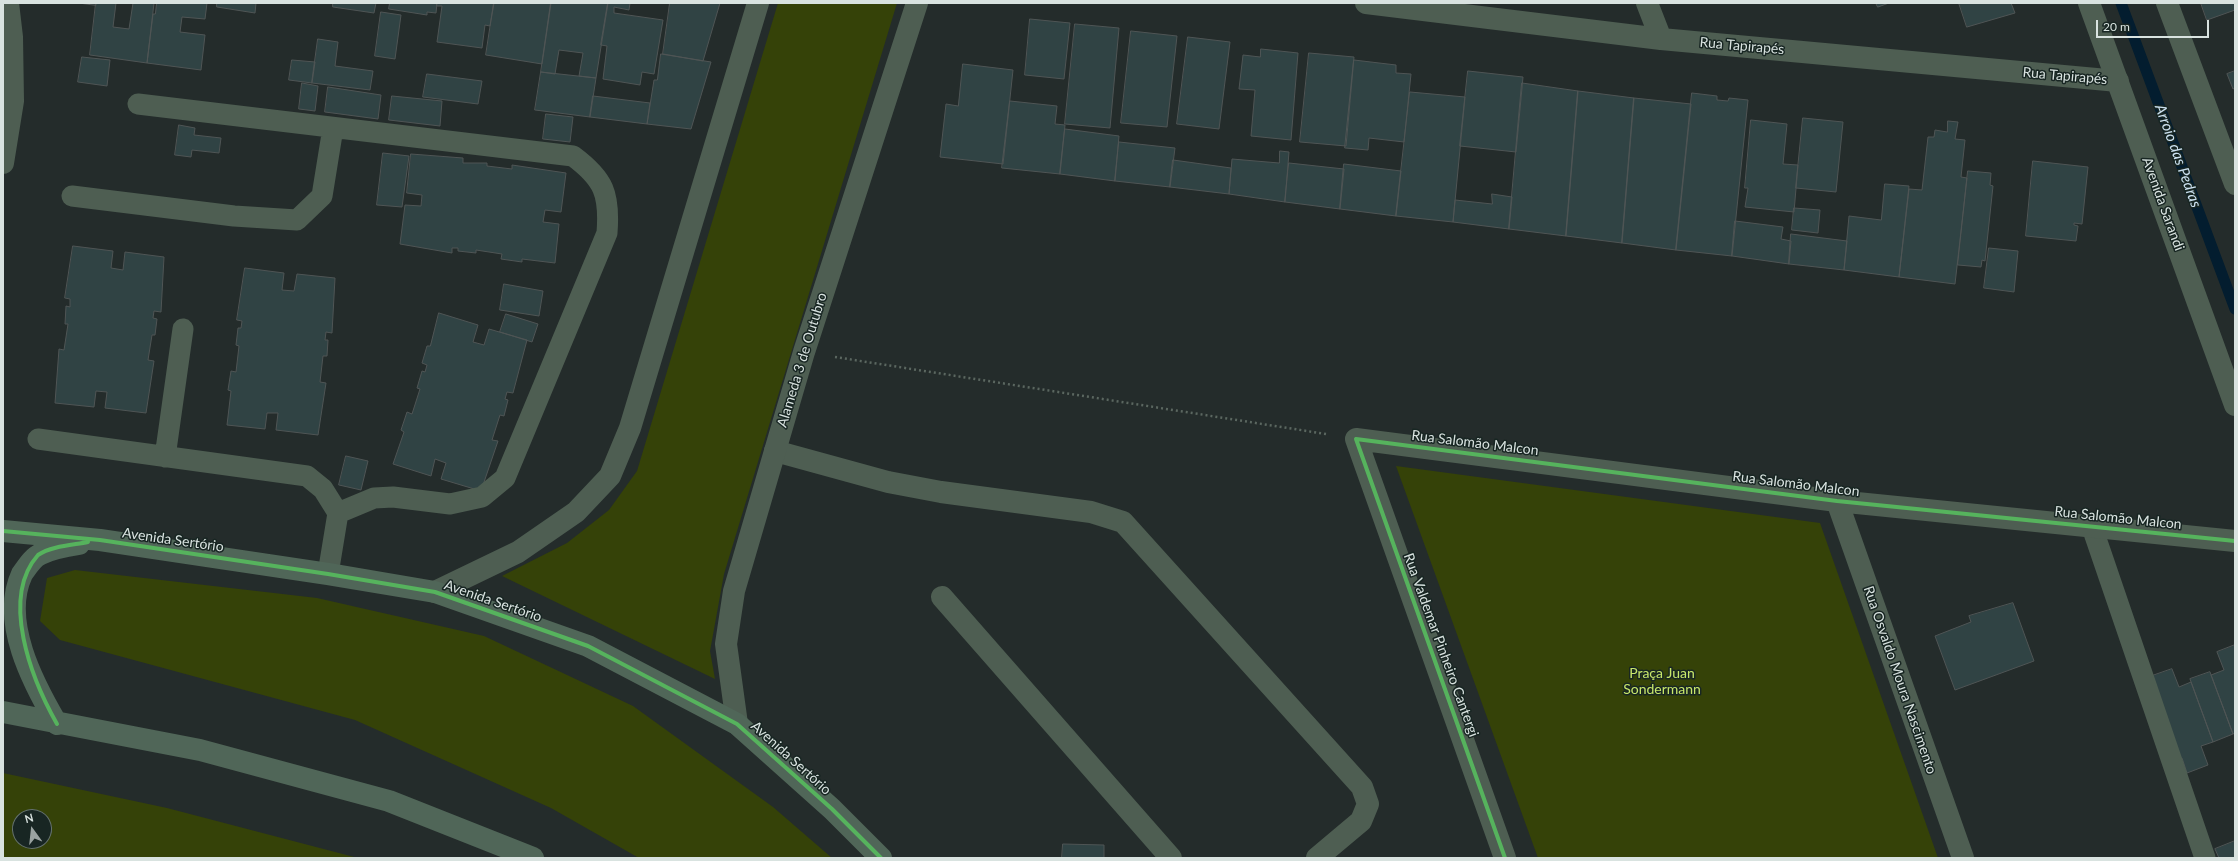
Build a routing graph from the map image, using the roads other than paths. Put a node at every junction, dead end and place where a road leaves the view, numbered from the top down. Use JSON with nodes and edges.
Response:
{"nodes":[{"id":1,"x":8,"y":3,"type":"edge"},
{"id":2,"x":758,"y":3,"type":"edge"},
{"id":3,"x":917,"y":3,"type":"edge"},
{"id":4,"x":1366,"y":3,"type":"edge"},
{"id":5,"x":1647,"y":3,"type":"edge"},
{"id":6,"x":2089,"y":3,"type":"edge"},
{"id":7,"x":2167,"y":3,"type":"edge"},
{"id":8,"x":1661,"y":39,"type":"junction"},
{"id":9,"x":2118,"y":81,"type":"junction"},
{"id":10,"x":8,"y":100,"type":"edge"},
{"id":11,"x":138,"y":104,"type":"dead end"},
{"id":12,"x":333,"y":128,"type":"junction"},
{"id":13,"x":3,"y":163,"type":"edge"},
{"id":14,"x":2235,"y":184,"type":"edge"},
{"id":15,"x":72,"y":196,"type":"dead end"},
{"id":16,"x":184,"y":329,"type":"dead end"},
{"id":17,"x":2235,"y":405,"type":"edge"},
{"id":18,"x":38,"y":439,"type":"dead end"},
{"id":19,"x":1356,"y":439,"type":"joint"},
{"id":20,"x":775,"y":451,"type":"junction"},
{"id":21,"x":165,"y":457,"type":"junction"},
{"id":22,"x":1837,"y":501,"type":"junction"},
{"id":23,"x":338,"y":513,"type":"junction"},
{"id":24,"x":2092,"y":527,"type":"junction"},
{"id":25,"x":3,"y":531,"type":"edge"},
{"id":26,"x":100,"y":540,"type":"junction"},
{"id":27,"x":2235,"y":541,"type":"edge"},
{"id":28,"x":328,"y":574,"type":"junction"},
{"id":29,"x":435,"y":592,"type":"junction"},
{"id":30,"x":942,"y":597,"type":"dead end"},
{"id":31,"x":3,"y":712,"type":"edge"},
{"id":32,"x":57,"y":724,"type":"junction"},
{"id":33,"x":737,"y":724,"type":"junction"},
{"id":34,"x":533,"y":858,"type":"edge"},
{"id":35,"x":881,"y":858,"type":"edge"},
{"id":36,"x":1171,"y":858,"type":"edge"},
{"id":37,"x":1317,"y":858,"type":"edge"},
{"id":38,"x":1505,"y":858,"type":"edge"},
{"id":39,"x":1963,"y":858,"type":"edge"},
{"id":40,"x":2205,"y":858,"type":"edge"}],
"edges":[{"from":1,"to":10,"type":"street"},
{"from":2,"to":29,"type":"street"},
{"from":3,"to":20,"type":"street","name":"Alameda 3 de Outubro"},
{"from":4,"to":8,"type":"street","name":"Rua Tapirapés"},
{"from":5,"to":8,"type":"street"},
{"from":6,"to":9,"type":"street","name":"Avenida Sarandi"},
{"from":7,"to":14,"type":"street"},
{"from":8,"to":9,"type":"street","name":"Rua Tapirapés"},
{"from":9,"to":17,"type":"street","name":"Avenida Sarandi"},
{"from":10,"to":13,"type":"street"},
{"from":11,"to":12,"type":"lane"},
{"from":12,"to":15,"type":"lane"},
{"from":12,"to":23,"type":"lane"},
{"from":16,"to":21,"type":"lane"},
{"from":18,"to":21,"type":"lane"},
{"from":19,"to":22,"type":"street","name":"Rua Salomão Malcon"},
{"from":19,"to":38,"type":"street","name":"Rua Valdemar Pinheiro Cantergi"},
{"from":20,"to":33,"type":"street","name":"Alameda 3 de Outubro"},
{"from":20,"to":37,"type":"street"},
{"from":21,"to":23,"type":"lane"},
{"from":22,"to":24,"type":"street","name":"Rua Salomão Malcon"},
{"from":22,"to":39,"type":"street","name":"Rua Osvaldo Moura Nascimento"},
{"from":23,"to":28,"type":"lane"},
{"from":24,"to":27,"type":"street","name":"Rua Salomão Malcon"},
{"from":24,"to":40,"type":"lane"},
{"from":25,"to":26,"type":"main road","name":"Avenida Sertório"},
{"from":26,"to":28,"type":"main road","name":"Avenida Sertório"},
{"from":26,"to":32,"type":"main road"},
{"from":28,"to":29,"type":"main road","name":"Avenida Sertório"},
{"from":29,"to":33,"type":"main road","name":"Avenida Sertório"},
{"from":30,"to":36,"type":"street"},
{"from":31,"to":32,"type":"main road"},
{"from":32,"to":34,"type":"main road"},
{"from":33,"to":35,"type":"main road","name":"Avenida Sertório"}]}
